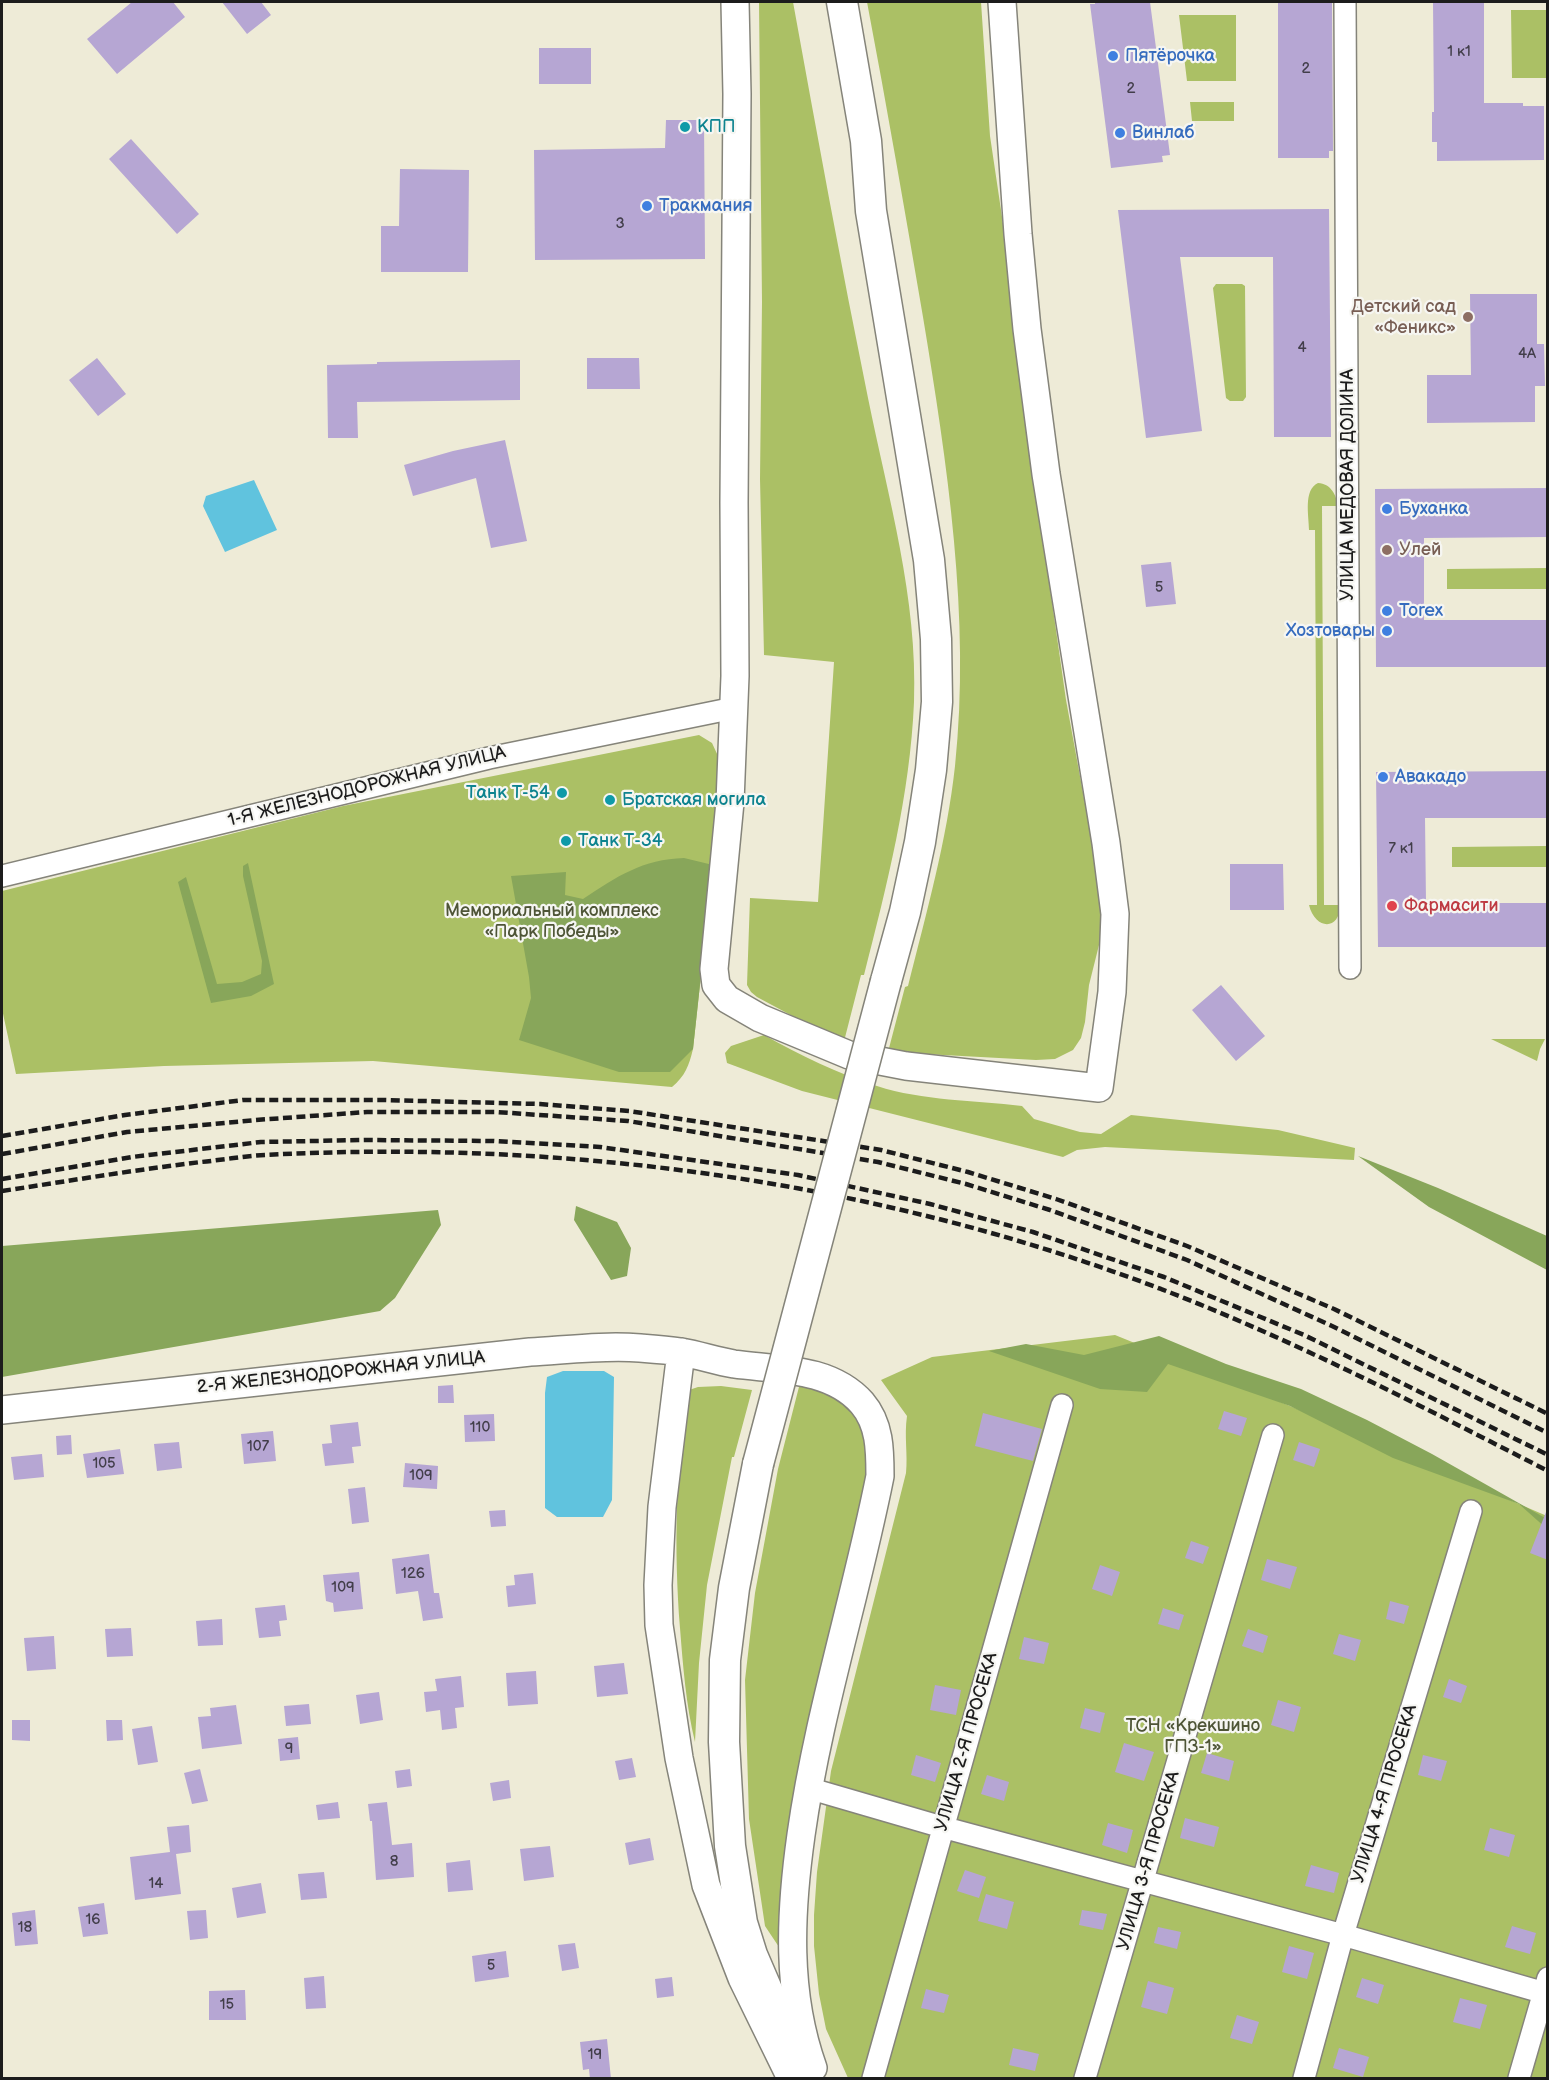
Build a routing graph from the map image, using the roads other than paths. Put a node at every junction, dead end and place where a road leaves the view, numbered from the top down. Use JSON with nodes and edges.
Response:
{"nodes":[{"id":1,"x":735,"y":2,"type":"edge"},
{"id":2,"x":821,"y":2,"type":"edge"},
{"id":3,"x":842,"y":2,"type":"edge"},
{"id":4,"x":1002,"y":2,"type":"edge"},
{"id":5,"x":1345,"y":2,"type":"edge"},
{"id":6,"x":871,"y":211,"type":"junction"},
{"id":7,"x":734,"y":708,"type":"junction"},
{"id":8,"x":2,"y":876,"type":"edge"},
{"id":9,"x":1350,"y":968,"type":"dead end"},
{"id":10,"x":681,"y":1352,"type":"junction"},
{"id":11,"x":1062,"y":1405,"type":"dead end"},
{"id":12,"x":2,"y":1410,"type":"edge"},
{"id":13,"x":1273,"y":1435,"type":"dead end"},
{"id":14,"x":1471,"y":1511,"type":"dead end"},
{"id":15,"x":808,"y":1788,"type":"junction"},
{"id":16,"x":942,"y":1827,"type":"junction"},
{"id":17,"x":1143,"y":1881,"type":"junction"},
{"id":18,"x":1343,"y":1935,"type":"junction"},
{"id":19,"x":1546,"y":1988,"type":"edge"},
{"id":20,"x":790,"y":2079,"type":"edge"},
{"id":21,"x":804,"y":2079,"type":"edge"},
{"id":22,"x":817,"y":2079,"type":"edge"},
{"id":23,"x":873,"y":2079,"type":"edge"},
{"id":24,"x":1085,"y":2079,"type":"edge"},
{"id":25,"x":1304,"y":2079,"type":"edge"},
{"id":26,"x":1519,"y":2079,"type":"edge"}],
"edges":[{"from":1,"to":7,"type":"street"},
{"from":2,"to":6,"type":"main road"},
{"from":3,"to":6,"type":"main road"},
{"from":4,"to":7,"type":"street"},
{"from":5,"to":9,"type":"street","name":"УЛИЦА МЕДОВАЯ ДОЛИНА"},
{"from":6,"to":21,"type":"main road","bridge":true},
{"from":7,"to":8,"type":"street","name":"1-Я ЖЕЛЕЗНОДОРОЖНАЯ УЛИЦА"},
{"from":10,"to":12,"type":"street","name":"2-Я ЖЕЛЕЗНОДОРОЖНАЯ УЛИЦА"},
{"from":10,"to":15,"type":"street","name":"2-Я ЖЕЛЕЗНОДОРОЖНАЯ УЛИЦА"},
{"from":10,"to":20,"type":"street"},
{"from":11,"to":16,"type":"street","name":"УЛИЦА 2-Я ПРОСЕКА"},
{"from":13,"to":17,"type":"street","name":"УЛИЦА 3-Я ПРОСЕКА"},
{"from":14,"to":18,"type":"street","name":"УЛИЦА 4-Я ПРОСЕКА"},
{"from":15,"to":16,"type":"street"},
{"from":15,"to":22,"type":"street","name":"2-Я ЖЕЛЕЗНОДОРОЖНАЯ УЛИЦА"},
{"from":16,"to":17,"type":"street"},
{"from":16,"to":23,"type":"street","name":"УЛИЦА 2-Я ПРОСЕКА"},
{"from":17,"to":18,"type":"street"},
{"from":17,"to":24,"type":"street","name":"УЛИЦА 3-Я ПРОСЕКА"},
{"from":18,"to":19,"type":"street"},
{"from":18,"to":25,"type":"street","name":"УЛИЦА 4-Я ПРОСЕКА"},
{"from":19,"to":26,"type":"street"}]}
